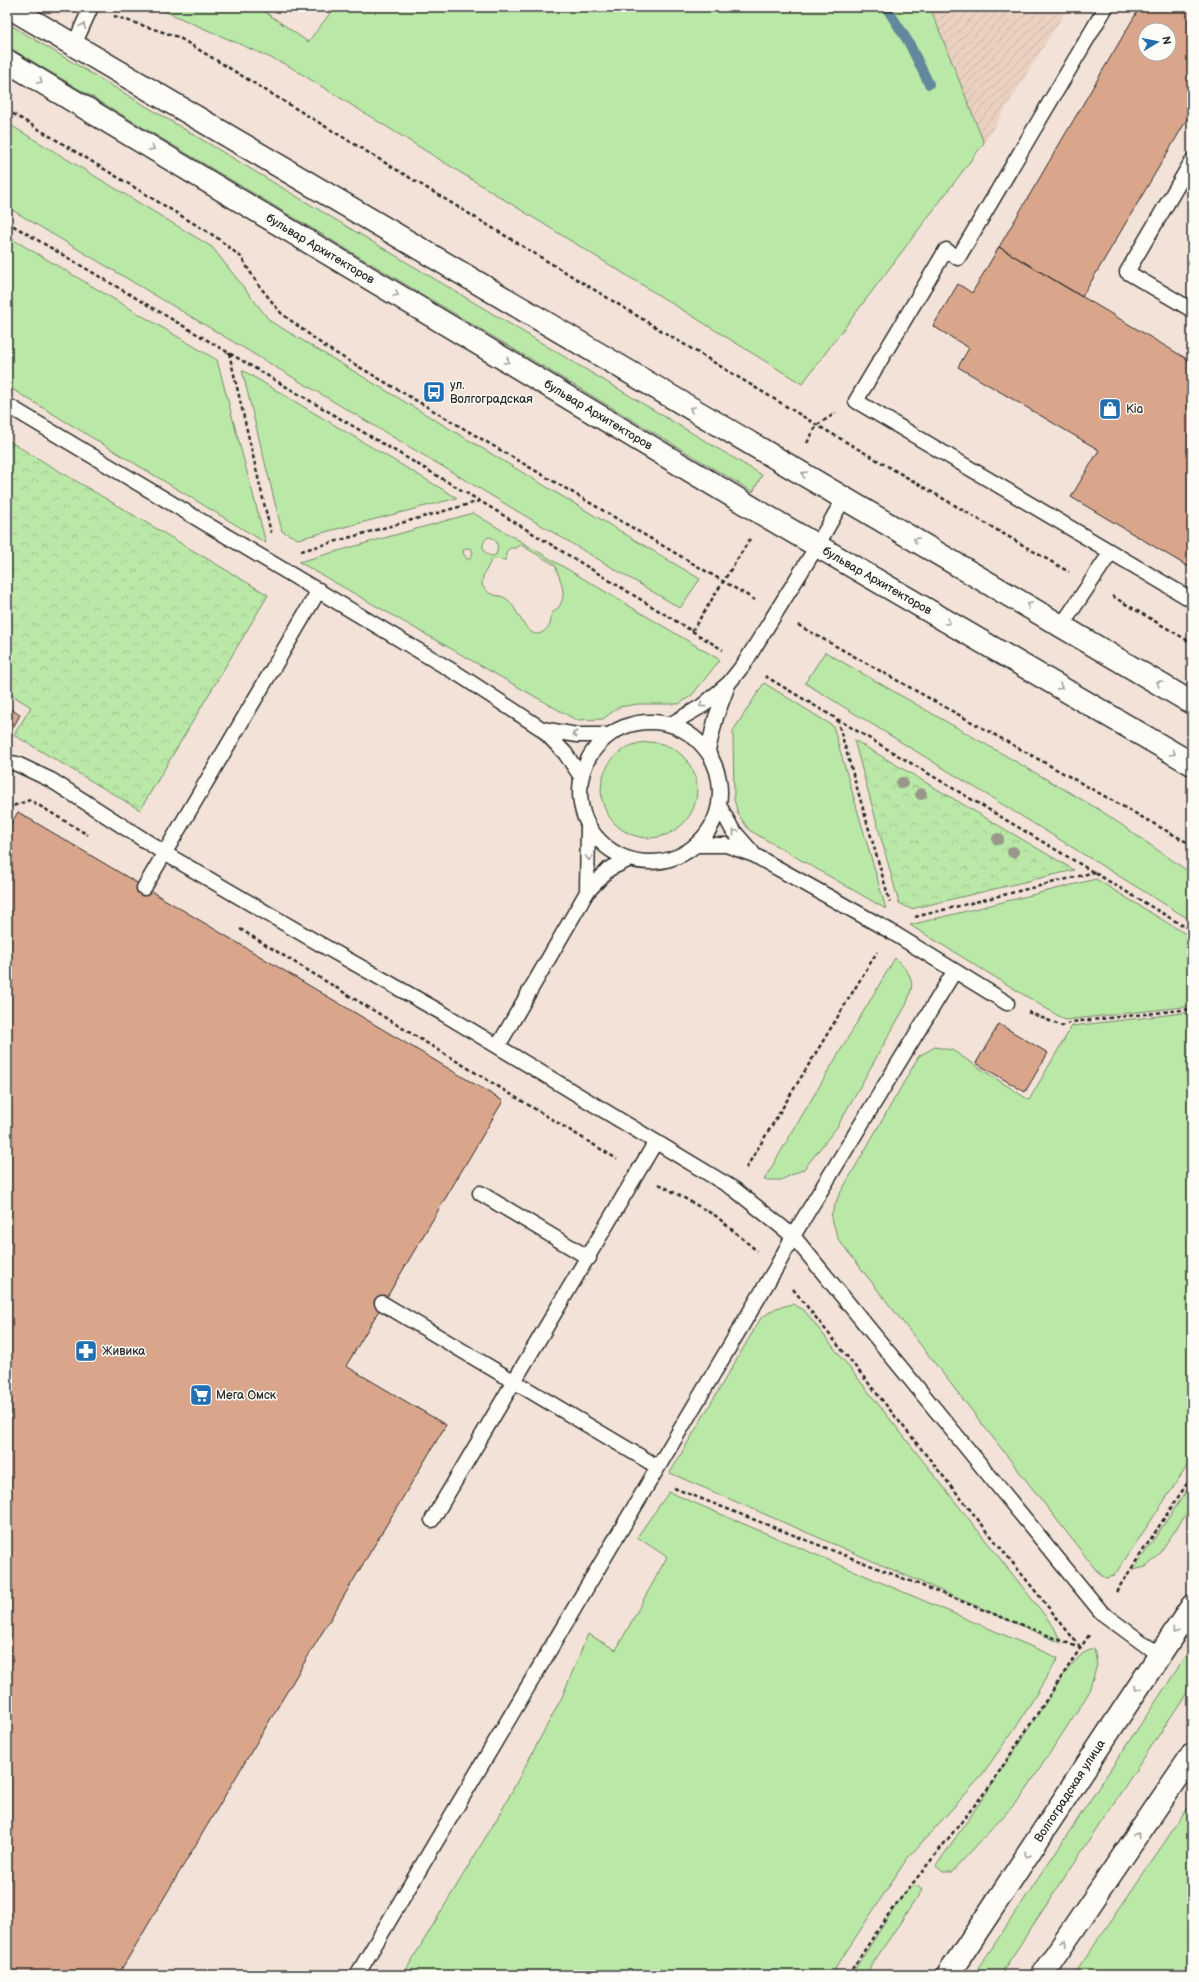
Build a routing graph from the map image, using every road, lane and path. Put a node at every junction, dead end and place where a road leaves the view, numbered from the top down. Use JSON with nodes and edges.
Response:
{"nodes":[{"id":1,"x":9,"y":7,"type":"edge"},
{"id":2,"x":1106,"y":7,"type":"edge"},
{"id":3,"x":91,"y":8,"type":"edge"},
{"id":4,"x":74,"y":45,"type":"junction"},
{"id":5,"x":7,"y":61,"type":"edge"},
{"id":6,"x":7,"y":110,"type":"edge"},
{"id":7,"x":1192,"y":161,"type":"edge"},
{"id":8,"x":7,"y":222,"type":"edge"},
{"id":9,"x":1192,"y":310,"type":"edge"},
{"id":10,"x":229,"y":352,"type":"junction"},
{"id":11,"x":856,"y":401,"type":"junction"},
{"id":12,"x":7,"y":405,"type":"edge"},
{"id":13,"x":817,"y":425,"type":"junction"},
{"id":14,"x":806,"y":446,"type":"dead end"},
{"id":15,"x":844,"y":498,"type":"junction"},
{"id":16,"x":480,"y":501,"type":"junction"},
{"id":17,"x":271,"y":535,"type":"dead end"},
{"id":18,"x":752,"y":537,"type":"dead end"},
{"id":19,"x":817,"y":546,"type":"junction"},
{"id":20,"x":299,"y":552,"type":"dead end"},
{"id":21,"x":1111,"y":552,"type":"junction"},
{"id":22,"x":723,"y":582,"type":"junction"},
{"id":23,"x":1090,"y":584,"type":"junction"},
{"id":24,"x":319,"y":590,"type":"junction"},
{"id":25,"x":1192,"y":600,"type":"edge"},
{"id":26,"x":776,"y":613,"type":"junction"},
{"id":27,"x":1062,"y":625,"type":"junction"},
{"id":28,"x":1192,"y":643,"type":"edge"},
{"id":29,"x":729,"y":683,"type":"junction"},
{"id":30,"x":1192,"y":703,"type":"edge"},
{"id":31,"x":672,"y":724,"type":"junction"},
{"id":32,"x":542,"y":729,"type":"junction"},
{"id":33,"x":609,"y":735,"type":"junction"},
{"id":34,"x":708,"y":750,"type":"junction"},
{"id":35,"x":7,"y":762,"type":"edge"},
{"id":36,"x":1192,"y":764,"type":"edge"},
{"id":37,"x":580,"y":775,"type":"junction"},
{"id":38,"x":719,"y":805,"type":"junction"},
{"id":39,"x":7,"y":808,"type":"edge"},
{"id":40,"x":588,"y":824,"type":"junction"},
{"id":41,"x":91,"y":838,"type":"dead end"},
{"id":42,"x":698,"y":845,"type":"junction"},
{"id":43,"x":1192,"y":845,"type":"edge"},
{"id":44,"x":166,"y":854,"type":"junction"},
{"id":45,"x":754,"y":855,"type":"junction"},
{"id":46,"x":630,"y":859,"type":"junction"},
{"id":47,"x":1095,"y":872,"type":"junction"},
{"id":48,"x":144,"y":888,"type":"dead end"},
{"id":49,"x":587,"y":892,"type":"junction"},
{"id":50,"x":900,"y":914,"type":"junction"},
{"id":51,"x":233,"y":924,"type":"dead end"},
{"id":52,"x":890,"y":931,"type":"junction"},
{"id":53,"x":1192,"y":931,"type":"edge"},
{"id":54,"x":954,"y":972,"type":"junction"},
{"id":55,"x":1007,"y":1003,"type":"joint"},
{"id":56,"x":1192,"y":1009,"type":"edge"},
{"id":57,"x":498,"y":1046,"type":"junction"},
{"id":58,"x":655,"y":1143,"type":"junction"},
{"id":59,"x":638,"y":1172,"type":"junction"},
{"id":60,"x":734,"y":1189,"type":"junction"},
{"id":61,"x":480,"y":1193,"type":"dead end"},
{"id":62,"x":716,"y":1216,"type":"junction"},
{"id":63,"x":793,"y":1236,"type":"junction"},
{"id":64,"x":746,"y":1241,"type":"dead end"},
{"id":65,"x":589,"y":1258,"type":"junction"},
{"id":66,"x":776,"y":1268,"type":"junction"},
{"id":67,"x":382,"y":1303,"type":"dead end"},
{"id":68,"x":514,"y":1382,"type":"junction"},
{"id":69,"x":658,"y":1468,"type":"junction"},
{"id":70,"x":1192,"y":1476,"type":"edge"},
{"id":71,"x":432,"y":1520,"type":"dead end"},
{"id":72,"x":1192,"y":1606,"type":"edge"},
{"id":73,"x":1102,"y":1613,"type":"junction"},
{"id":74,"x":1081,"y":1648,"type":"junction"},
{"id":75,"x":1159,"y":1655,"type":"junction"},
{"id":76,"x":1192,"y":1755,"type":"edge"},
{"id":77,"x":357,"y":1975,"type":"edge"},
{"id":78,"x":848,"y":1975,"type":"edge"},
{"id":79,"x":948,"y":1975,"type":"edge"},
{"id":80,"x":1042,"y":1975,"type":"edge"}],
"edges":[{"from":1,"to":4,"type":"main road"},
{"from":2,"to":11,"type":"lane"},
{"from":4,"to":3,"type":"lane","one_way":true},
{"from":3,"to":13,"type":"path"},
{"from":15,"to":4,"type":"main road","one_way":true},
{"from":5,"to":19,"type":"main road","name":"бульвар Архитекторов","one_way":true},
{"from":6,"to":22,"type":"path"},
{"from":7,"to":9,"type":"lane"},
{"from":8,"to":10,"type":"path"},
{"from":10,"to":16,"type":"path"},
{"from":10,"to":17,"type":"path"},
{"from":11,"to":13,"type":"path"},
{"from":11,"to":21,"type":"lane"},
{"from":12,"to":24,"type":"lane"},
{"from":13,"to":14,"type":"path"},
{"from":13,"to":23,"type":"path"},
{"from":15,"to":19,"type":"lane"},
{"from":27,"to":15,"type":"main road","one_way":true},
{"from":16,"to":20,"type":"path"},
{"from":16,"to":22,"type":"path"},
{"from":18,"to":22,"type":"path"},
{"from":19,"to":26,"type":"lane"},
{"from":19,"to":36,"type":"main road","name":"бульвар Архитекторов","one_way":true},
{"from":21,"to":23,"type":"lane"},
{"from":21,"to":25,"type":"lane"},
{"from":22,"to":26,"type":"path"},
{"from":23,"to":27,"type":"lane"},
{"from":23,"to":28,"type":"path"},
{"from":24,"to":32,"type":"lane"},
{"from":24,"to":44,"type":"lane"},
{"from":26,"to":29,"type":"lane"},
{"from":26,"to":43,"type":"path"},
{"from":30,"to":27,"type":"main road","one_way":true},
{"from":29,"to":31,"type":"lane","one_way":true},
{"from":29,"to":34,"type":"lane"},
{"from":31,"to":33,"type":"lane"},
{"from":31,"to":34,"type":"lane"},
{"from":33,"to":32,"type":"lane","one_way":true},
{"from":32,"to":37,"type":"lane"},
{"from":33,"to":37,"type":"lane"},
{"from":34,"to":38,"type":"lane"},
{"from":35,"to":44,"type":"lane"},
{"from":37,"to":40,"type":"lane"},
{"from":38,"to":42,"type":"lane"},
{"from":45,"to":38,"type":"lane","one_way":true},
{"from":39,"to":41,"type":"path"},
{"from":40,"to":46,"type":"lane"},
{"from":40,"to":49,"type":"lane","one_way":true},
{"from":42,"to":45,"type":"lane"},
{"from":42,"to":46,"type":"lane"},
{"from":44,"to":48,"type":"lane"},
{"from":44,"to":57,"type":"lane"},
{"from":45,"to":52,"type":"lane"},
{"from":46,"to":49,"type":"lane"},
{"from":47,"to":50,"type":"path"},
{"from":47,"to":50,"type":"path"},
{"from":47,"to":53,"type":"path"},
{"from":49,"to":57,"type":"lane"},
{"from":50,"to":52,"type":"path"},
{"from":51,"to":59,"type":"path"},
{"from":52,"to":54,"type":"lane"},
{"from":52,"to":60,"type":"path"},
{"from":54,"to":55,"type":"lane"},
{"from":54,"to":63,"type":"lane"},
{"from":55,"to":56,"type":"path"},
{"from":57,"to":58,"type":"lane"},
{"from":58,"to":59,"type":"lane"},
{"from":58,"to":60,"type":"lane"},
{"from":59,"to":62,"type":"path"},
{"from":59,"to":65,"type":"lane"},
{"from":60,"to":62,"type":"path"},
{"from":60,"to":63,"type":"lane"},
{"from":61,"to":65,"type":"lane"},
{"from":62,"to":64,"type":"path"},
{"from":63,"to":66,"type":"lane"},
{"from":63,"to":73,"type":"lane"},
{"from":65,"to":68,"type":"lane"},
{"from":66,"to":69,"type":"lane"},
{"from":66,"to":74,"type":"path"},
{"from":67,"to":68,"type":"lane"},
{"from":68,"to":69,"type":"lane"},
{"from":68,"to":71,"type":"lane"},
{"from":69,"to":74,"type":"path"},
{"from":69,"to":77,"type":"lane"},
{"from":70,"to":73,"type":"path"},
{"from":72,"to":75,"type":"main road","name":"Волгоградская улица","one_way":true},
{"from":73,"to":74,"type":"path"},
{"from":73,"to":75,"type":"lane"},
{"from":74,"to":78,"type":"path"},
{"from":75,"to":79,"type":"main road","name":"Волгоградская улица","one_way":true},
{"from":80,"to":76,"type":"main road","one_way":true}]}
